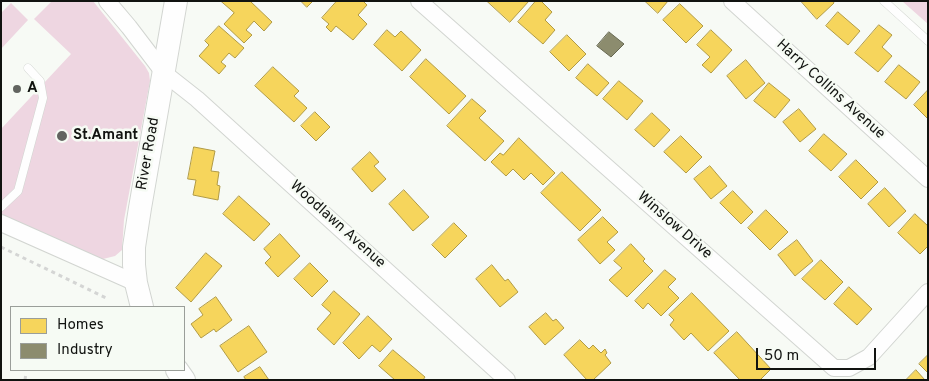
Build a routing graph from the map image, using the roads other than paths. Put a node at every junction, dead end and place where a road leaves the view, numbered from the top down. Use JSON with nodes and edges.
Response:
{"nodes":[{"id":1,"x":107,"y":1,"type":"edge"},
{"id":2,"x":176,"y":1,"type":"edge"},
{"id":3,"x":419,"y":1,"type":"edge"},
{"id":4,"x":732,"y":1,"type":"edge"},
{"id":5,"x":884,"y":1,"type":"edge"},
{"id":6,"x":928,"y":41,"type":"edge"},
{"id":7,"x":28,"y":68,"type":"dead end"},
{"id":8,"x":164,"y":73,"type":"junction"},
{"id":9,"x":928,"y":179,"type":"edge"},
{"id":10,"x":1,"y":207,"type":"edge"},
{"id":11,"x":1,"y":223,"type":"edge"},
{"id":12,"x":136,"y":283,"type":"junction"},
{"id":13,"x":928,"y":292,"type":"edge"},
{"id":14,"x":142,"y":306,"type":"edge"},
{"id":15,"x":507,"y":380,"type":"edge"}],
"edges":[{"from":1,"to":8,"type":"street","name":"Woodlawn Avenue"},
{"from":2,"to":8,"type":"street","name":"River Road"},
{"from":3,"to":13,"type":"street","name":"Winslow Drive"},
{"from":4,"to":9,"type":"street","name":"Harry Collins Avenue"},
{"from":5,"to":6,"type":"lane"},
{"from":7,"to":10,"type":"lane"},
{"from":8,"to":12,"type":"street","name":"River Road"},
{"from":8,"to":15,"type":"street","name":"Woodlawn Avenue"},
{"from":11,"to":12,"type":"street"},
{"from":12,"to":14,"type":"street","name":"River Road"}]}
